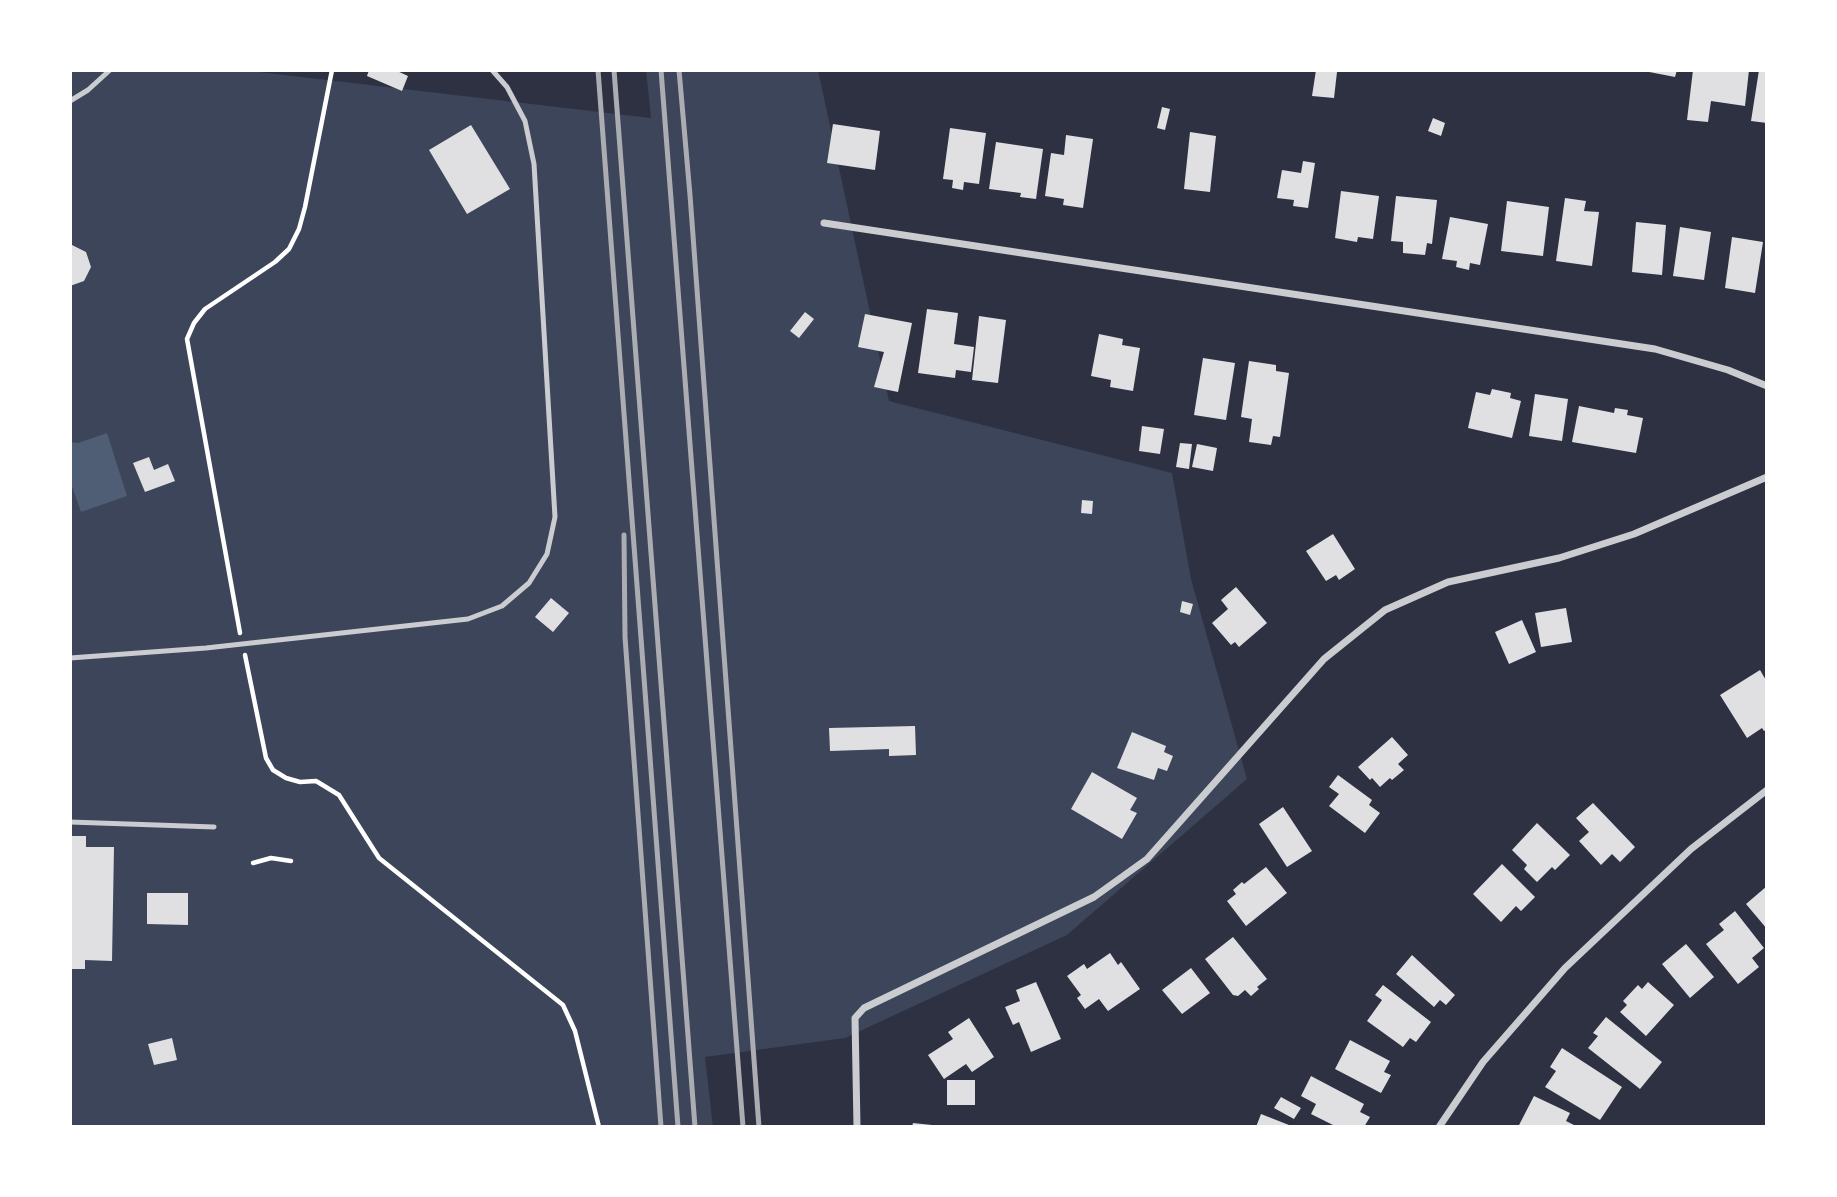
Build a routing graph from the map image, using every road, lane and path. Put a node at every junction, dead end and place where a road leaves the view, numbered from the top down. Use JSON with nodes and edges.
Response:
{"nodes":[{"id":1,"x":110,"y":70,"type":"edge"},
{"id":2,"x":332,"y":70,"type":"edge"},
{"id":3,"x":492,"y":70,"type":"edge"},
{"id":4,"x":70,"y":101,"type":"edge"},
{"id":5,"x":824,"y":223,"type":"dead end"},
{"id":6,"x":1767,"y":386,"type":"edge"},
{"id":7,"x":1767,"y":477,"type":"edge"},
{"id":8,"x":237,"y":616,"type":"dead end"},
{"id":9,"x":70,"y":658,"type":"edge"},
{"id":10,"x":248,"y":673,"type":"dead end"},
{"id":11,"x":1767,"y":790,"type":"edge"},
{"id":12,"x":70,"y":822,"type":"edge"},
{"id":13,"x":214,"y":827,"type":"dead end"},
{"id":14,"x":291,"y":861,"type":"dead end"},
{"id":15,"x":253,"y":863,"type":"dead end"},
{"id":16,"x":599,"y":1127,"type":"edge"},
{"id":17,"x":857,"y":1127,"type":"edge"},
{"id":18,"x":1439,"y":1127,"type":"edge"}],
"edges":[{"from":1,"to":4,"type":"lane"},
{"from":2,"to":8,"type":"path"},
{"from":3,"to":9,"type":"lane"},
{"from":5,"to":6,"type":"street"},
{"from":7,"to":17,"type":"street"},
{"from":10,"to":16,"type":"path"},
{"from":11,"to":18,"type":"street"},
{"from":12,"to":13,"type":"lane"},
{"from":14,"to":15,"type":"path"}]}
